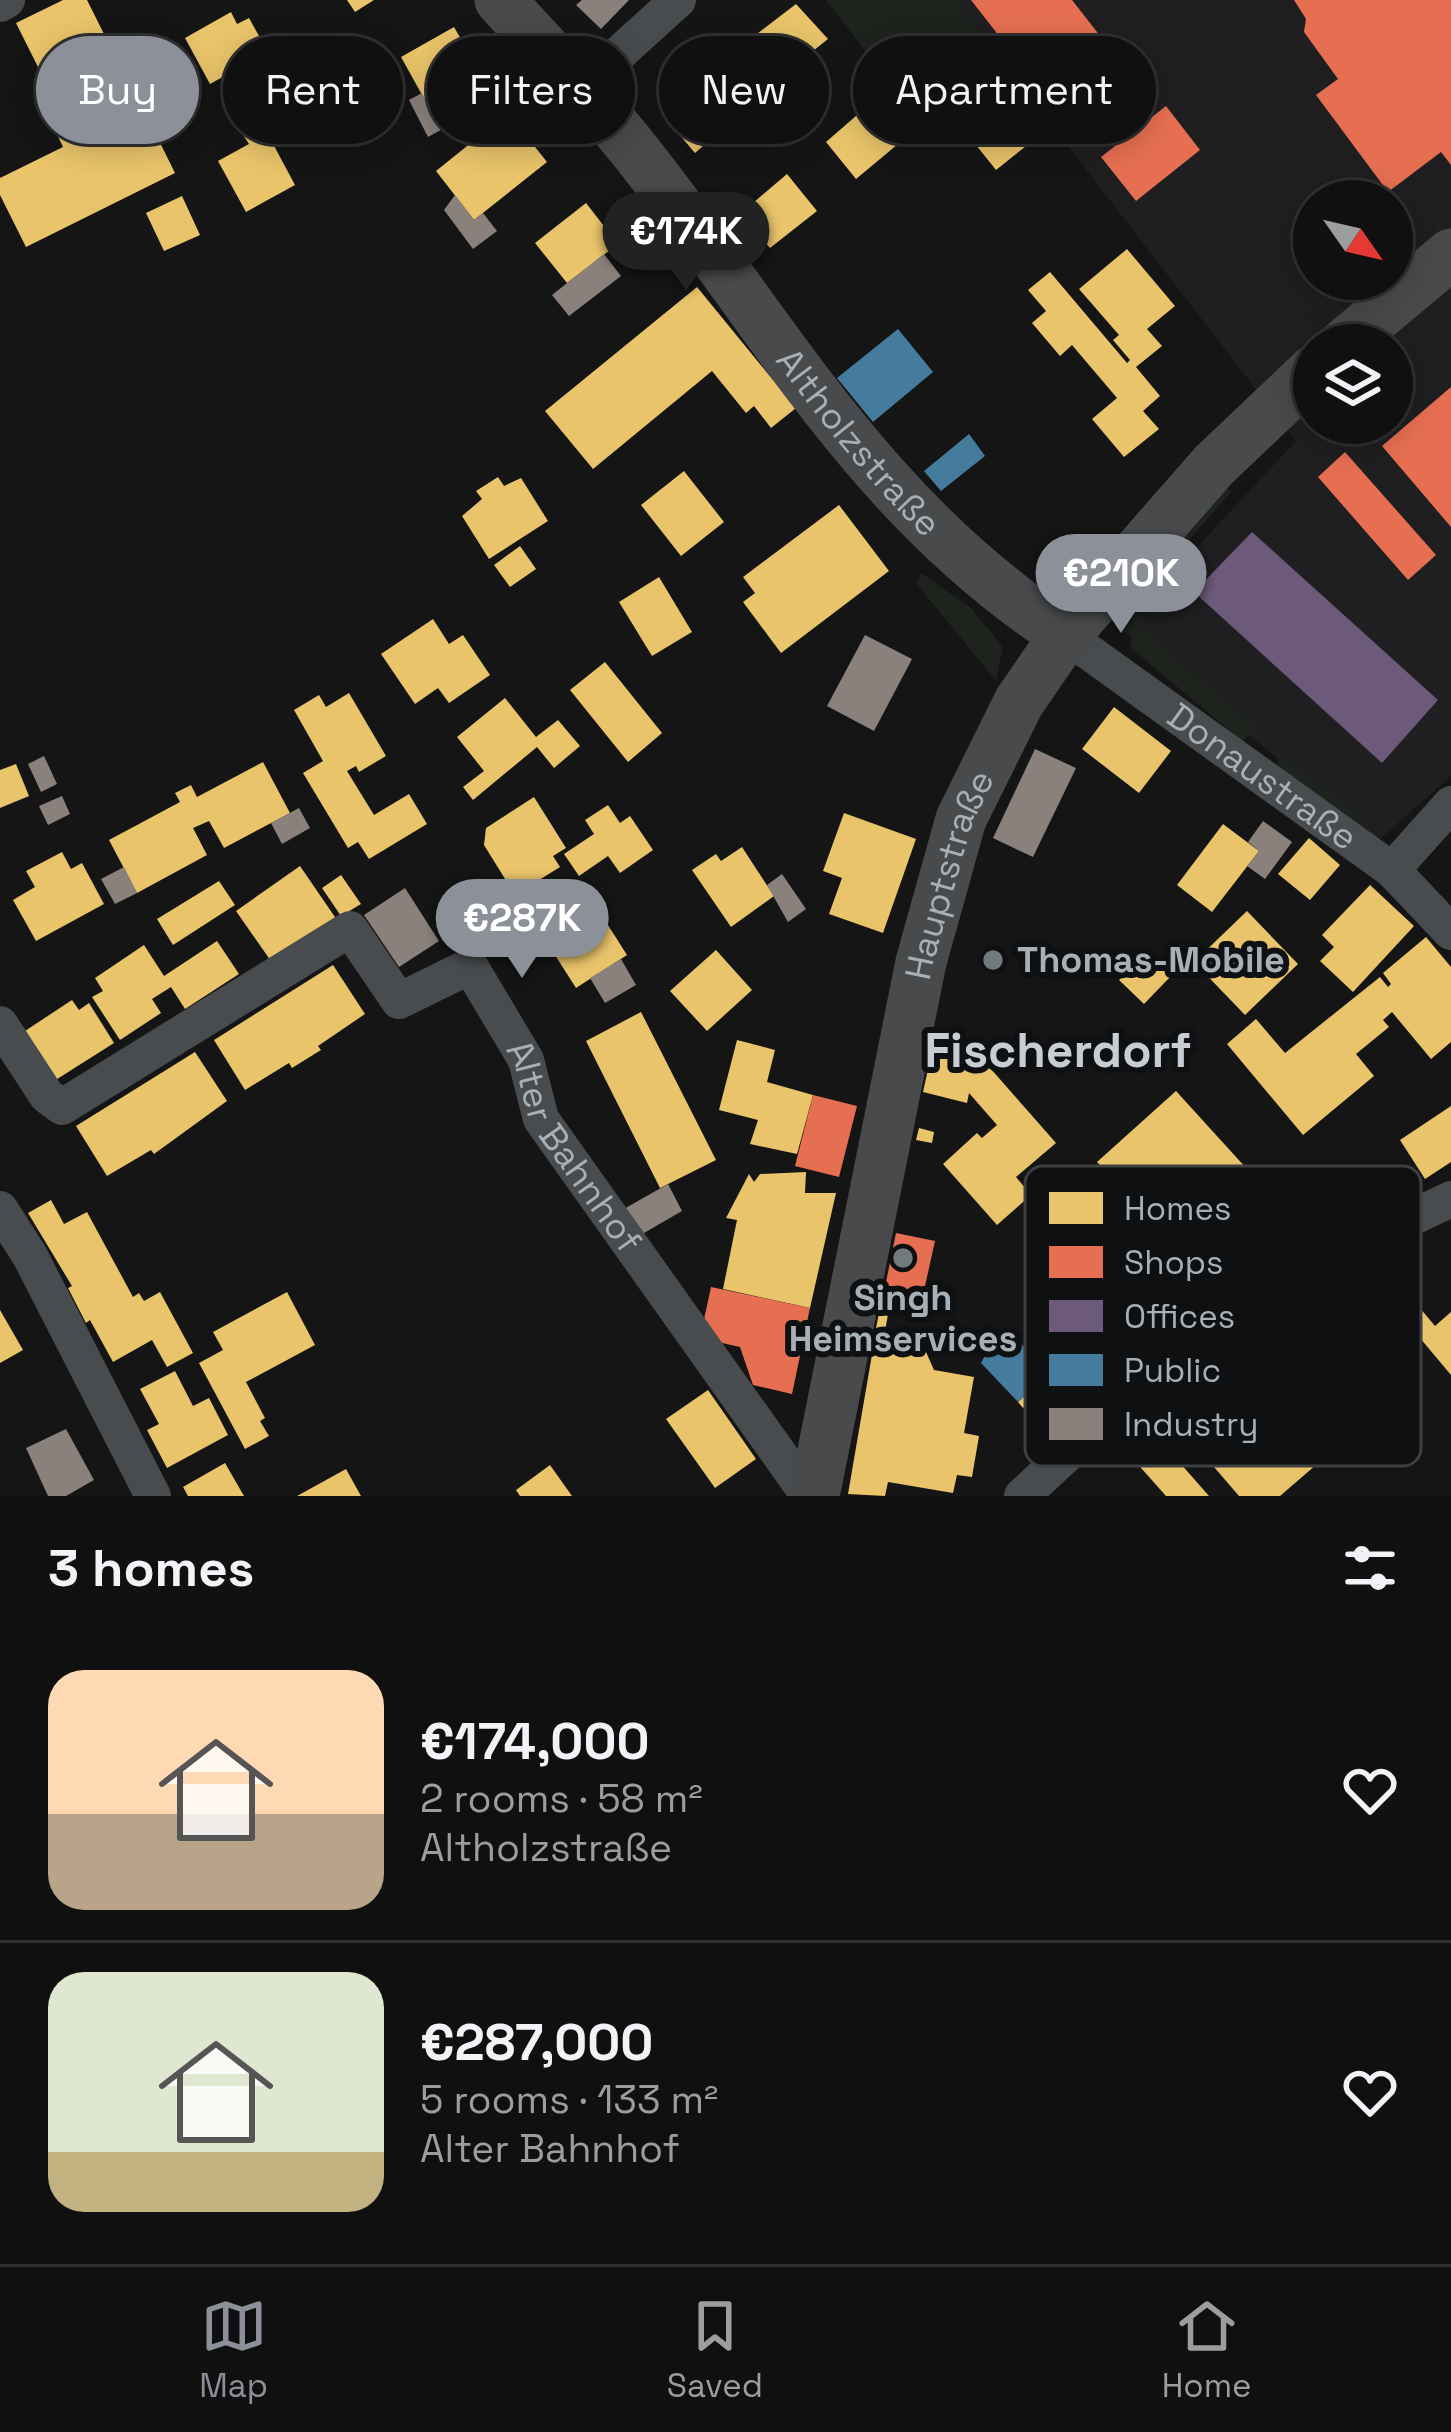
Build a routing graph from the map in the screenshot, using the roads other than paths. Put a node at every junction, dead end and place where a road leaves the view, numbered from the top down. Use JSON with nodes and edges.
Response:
{"nodes":[{"id":1,"x":500,"y":0,"type":"edge"},
{"id":2,"x":678,"y":0,"type":"edge"},
{"id":3,"x":532,"y":36,"type":"edge"},
{"id":4,"x":635,"y":39,"type":"edge"},
{"id":5,"x":630,"y":144,"type":"edge"},
{"id":6,"x":1451,"y":254,"type":"edge"},
{"id":7,"x":1367,"y":324,"type":"edge"},
{"id":8,"x":1293,"y":390,"type":"edge"},
{"id":9,"x":1065,"y":634,"type":"junction"},
{"id":10,"x":1451,"y":804,"type":"edge"},
{"id":11,"x":1392,"y":870,"type":"junction"},
{"id":12,"x":1451,"y":932,"type":"edge"},
{"id":13,"x":0,"y":1024,"type":"edge"},
{"id":14,"x":1451,"y":1199,"type":"edge"},
{"id":15,"x":0,"y":1209,"type":"edge"},
{"id":16,"x":1421,"y":1213,"type":"edge"},
{"id":17,"x":1054,"y":1466,"type":"edge"},
{"id":18,"x":153,"y":1496,"type":"edge"},
{"id":19,"x":812,"y":1496,"type":"edge"},
{"id":20,"x":1022,"y":1496,"type":"edge"}],
"edges":[{"from":1,"to":3,"type":"main road","name":"Altholzstraße"},
{"from":2,"to":4,"type":"street"},
{"from":5,"to":9,"type":"main road","name":"Altholzstraße"},
{"from":6,"to":7,"type":"main road"},
{"from":8,"to":9,"type":"main road","name":"Hauptstraße"},
{"from":9,"to":11,"type":"street","name":"Donaustraße"},
{"from":9,"to":19,"type":"main road","name":"Hauptstraße"},
{"from":10,"to":11,"type":"street"},
{"from":11,"to":12,"type":"street","name":"Donaustraße"},
{"from":13,"to":19,"type":"street","name":"Alter Bahnhof"},
{"from":14,"to":16,"type":"street"},
{"from":15,"to":18,"type":"street"},
{"from":17,"to":20,"type":"street"}]}
